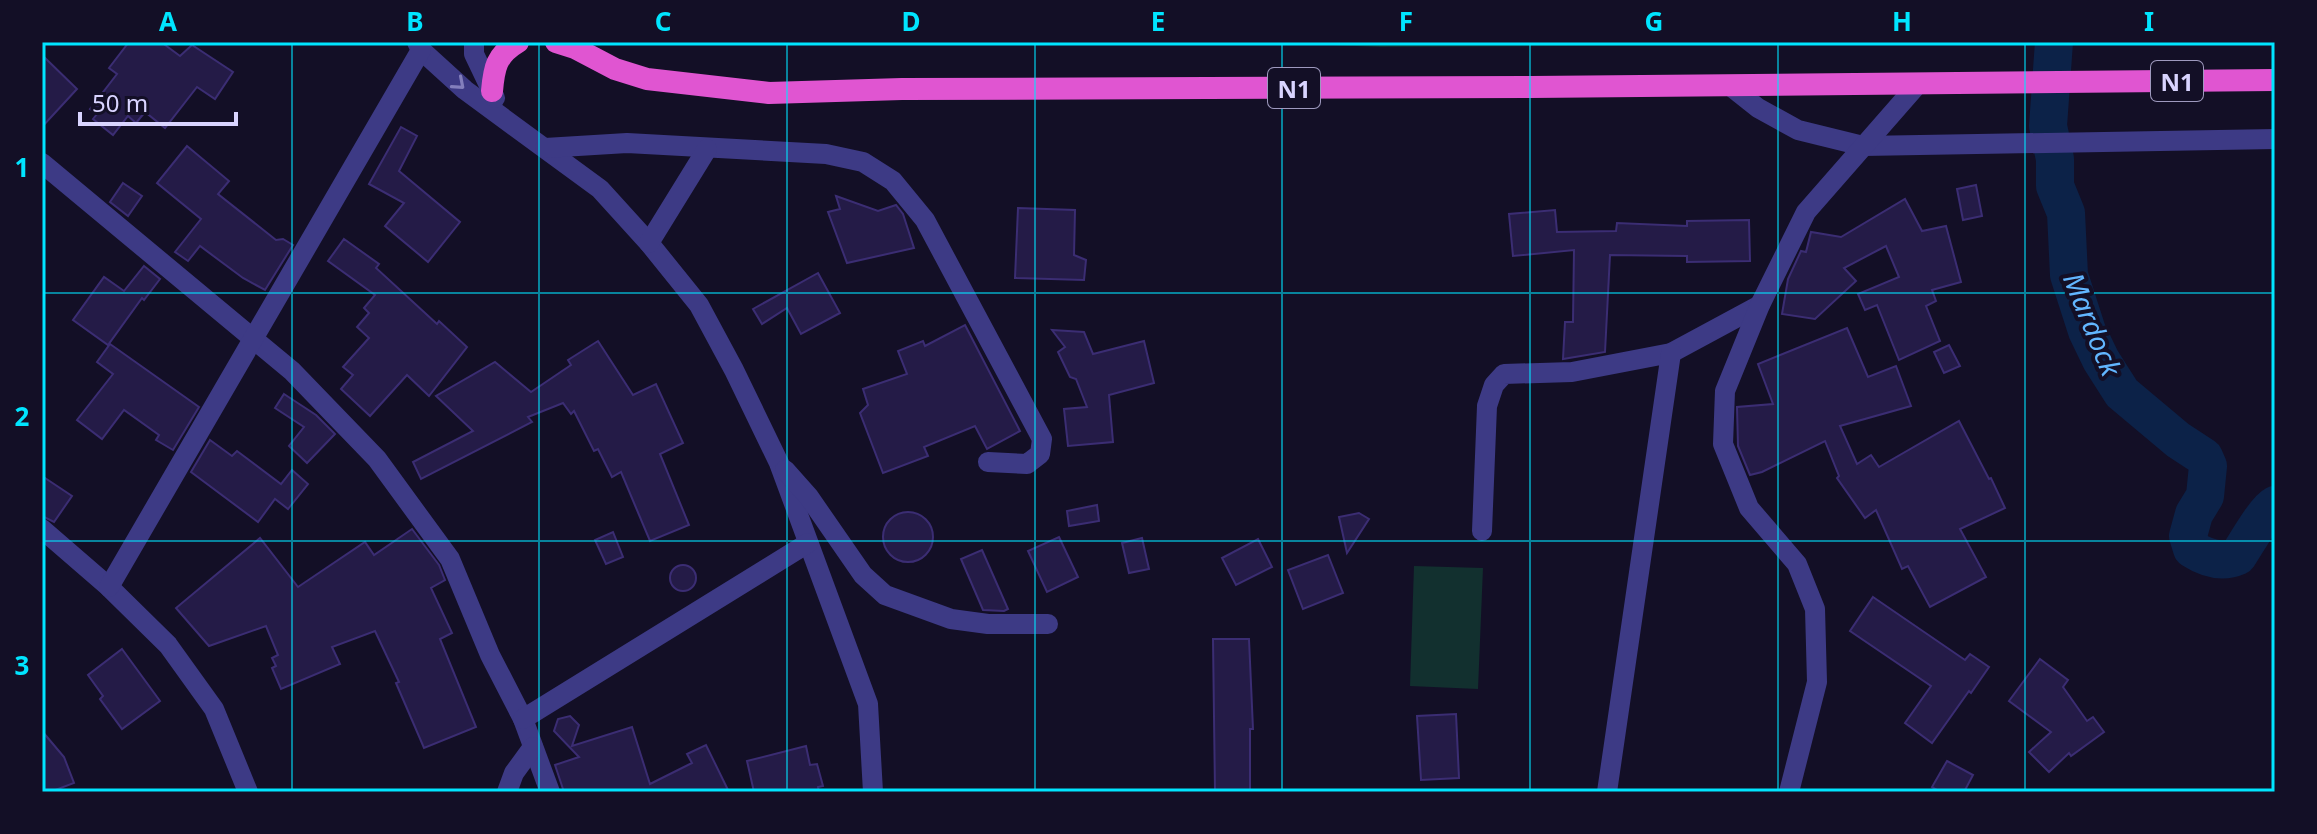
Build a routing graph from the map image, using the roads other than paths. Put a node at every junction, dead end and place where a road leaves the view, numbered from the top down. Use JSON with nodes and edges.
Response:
{"nodes":[{"id":1,"x":474,"y":42,"type":"edge"},
{"id":2,"x":518,"y":42,"type":"edge"},
{"id":3,"x":566,"y":44,"type":"edge"},
{"id":4,"x":419,"y":46,"type":"edge"},
{"id":5,"x":2275,"y":80,"type":"edge"},
{"id":6,"x":1918,"y":84,"type":"junction"},
{"id":7,"x":1729,"y":85,"type":"junction"},
{"id":8,"x":492,"y":91,"type":"junction"},
{"id":9,"x":507,"y":119,"type":"junction"},
{"id":10,"x":2275,"y":139,"type":"edge"},
{"id":11,"x":1863,"y":146,"type":"junction"},
{"id":12,"x":545,"y":148,"type":"junction"},
{"id":13,"x":707,"y":149,"type":"junction"},
{"id":14,"x":42,"y":163,"type":"edge"},
{"id":15,"x":649,"y":243,"type":"junction"},
{"id":16,"x":1760,"y":305,"type":"junction"},
{"id":17,"x":253,"y":339,"type":"junction"},
{"id":18,"x":1671,"y":353,"type":"junction"},
{"id":19,"x":988,"y":462,"type":"dead end"},
{"id":20,"x":779,"y":463,"type":"junction"},
{"id":21,"x":42,"y":529,"type":"edge"},
{"id":22,"x":1482,"y":531,"type":"dead end"},
{"id":23,"x":808,"y":543,"type":"junction"},
{"id":24,"x":109,"y":587,"type":"junction"},
{"id":25,"x":1048,"y":624,"type":"dead end"},
{"id":26,"x":523,"y":719,"type":"junction"},
{"id":27,"x":533,"y":747,"type":"junction"},
{"id":28,"x":248,"y":792,"type":"edge"},
{"id":29,"x":507,"y":792,"type":"edge"},
{"id":30,"x":550,"y":792,"type":"edge"},
{"id":31,"x":873,"y":792,"type":"edge"},
{"id":32,"x":1607,"y":792,"type":"edge"},
{"id":33,"x":1789,"y":792,"type":"edge"}],
"edges":[{"from":1,"to":8,"type":"street"},
{"from":2,"to":8,"type":"highway"},
{"from":3,"to":7,"type":"highway","number":"N1"},
{"from":4,"to":9,"type":"street","one_way":true},
{"from":4,"to":17,"type":"street"},
{"from":5,"to":6,"type":"highway","number":"N1"},
{"from":6,"to":7,"type":"highway","number":"N1"},
{"from":6,"to":11,"type":"street"},
{"from":7,"to":11,"type":"street"},
{"from":8,"to":9,"type":"street"},
{"from":9,"to":12,"type":"street"},
{"from":10,"to":11,"type":"street"},
{"from":11,"to":16,"type":"street"},
{"from":12,"to":13,"type":"street"},
{"from":12,"to":15,"type":"street"},
{"from":13,"to":15,"type":"street"},
{"from":13,"to":19,"type":"street"},
{"from":14,"to":17,"type":"street"},
{"from":15,"to":20,"type":"street"},
{"from":16,"to":18,"type":"street"},
{"from":16,"to":33,"type":"street"},
{"from":17,"to":24,"type":"street"},
{"from":17,"to":26,"type":"street"},
{"from":18,"to":22,"type":"street"},
{"from":18,"to":32,"type":"street"},
{"from":20,"to":23,"type":"street"},
{"from":20,"to":25,"type":"street"},
{"from":21,"to":24,"type":"street"},
{"from":23,"to":26,"type":"street"},
{"from":23,"to":31,"type":"street"},
{"from":24,"to":28,"type":"street"},
{"from":26,"to":27,"type":"street"},
{"from":27,"to":29,"type":"street"},
{"from":27,"to":30,"type":"street"}]}
